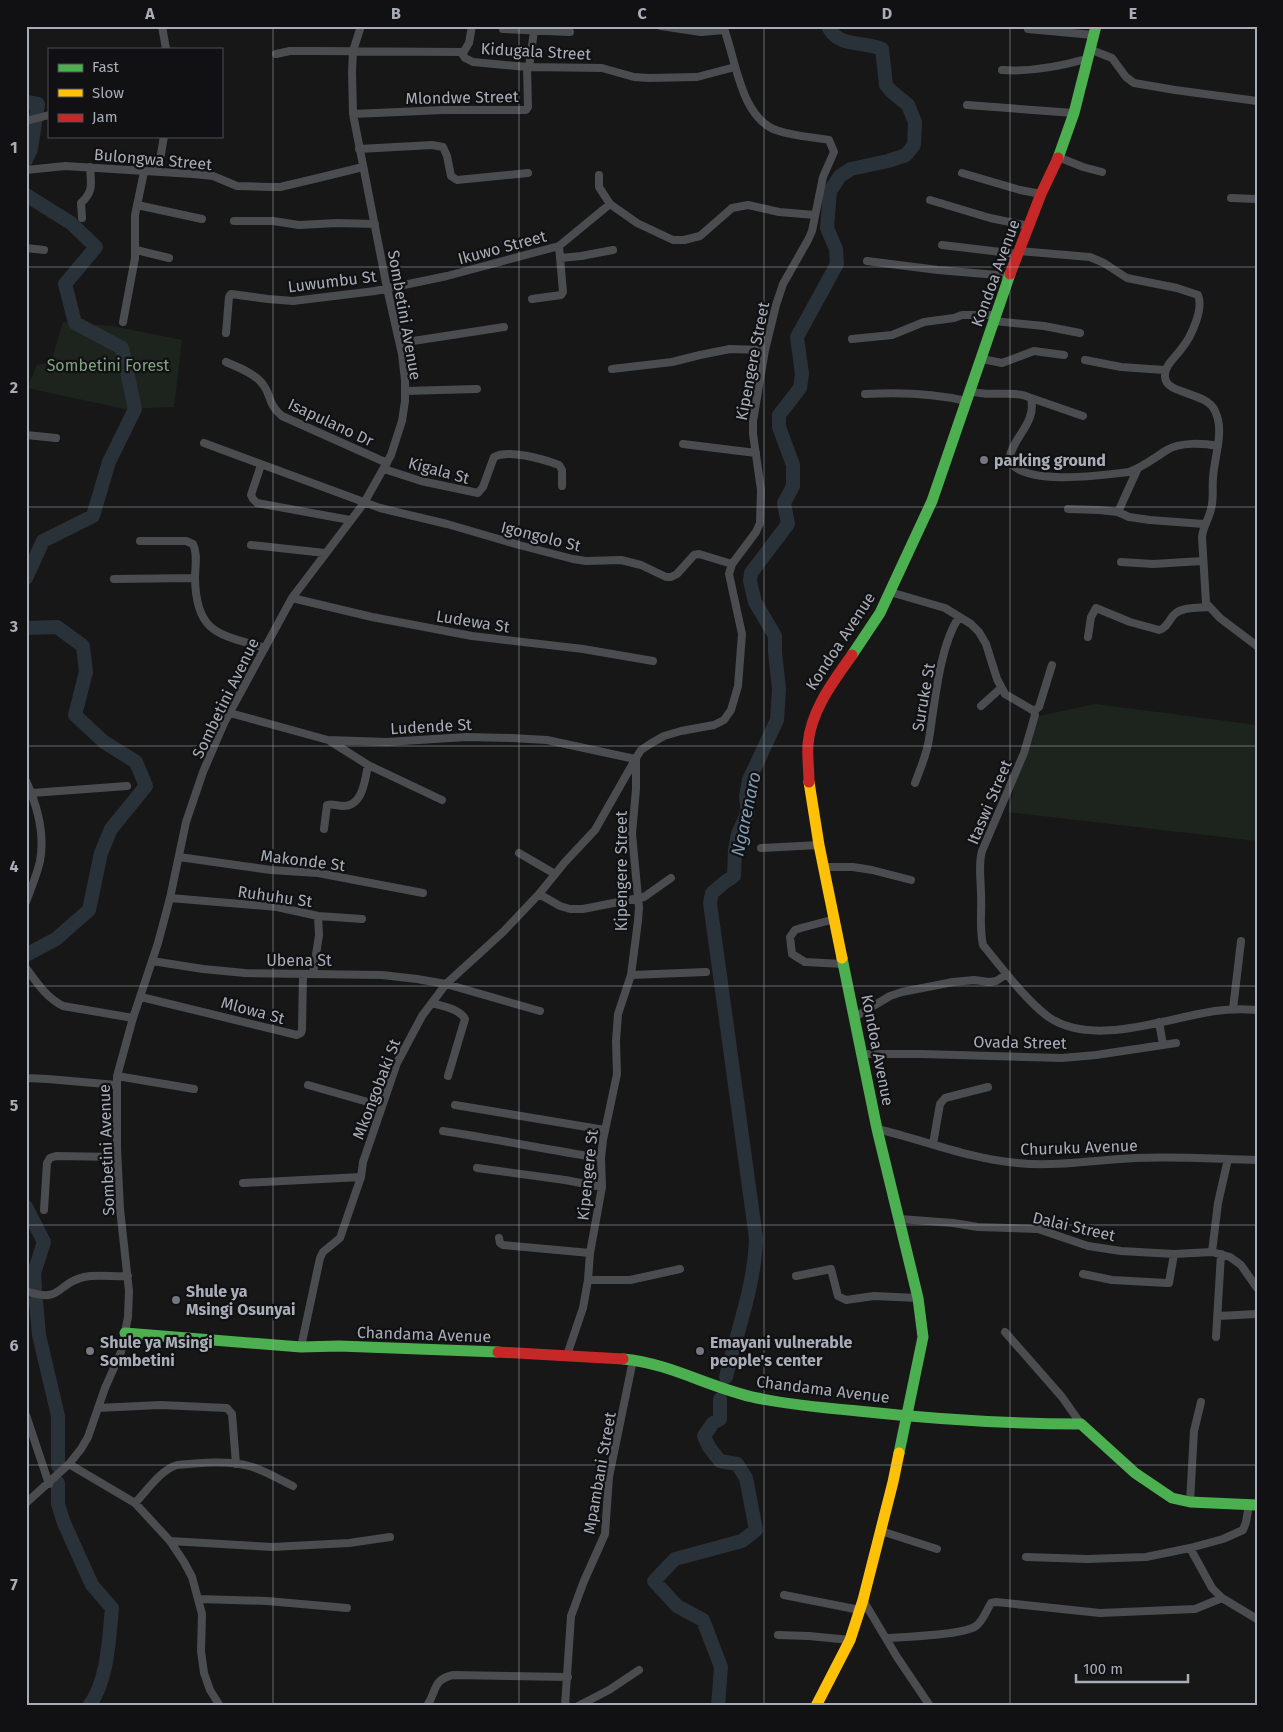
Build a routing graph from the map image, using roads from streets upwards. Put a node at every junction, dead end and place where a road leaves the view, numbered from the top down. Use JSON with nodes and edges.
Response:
{"nodes":[{"id":1,"x":162,"y":26,"type":"edge"},
{"id":2,"x":361,"y":26,"type":"edge"},
{"id":3,"x":472,"y":26,"type":"edge"},
{"id":4,"x":661,"y":26,"type":"edge"},
{"id":5,"x":723,"y":28,"type":"edge"},
{"id":6,"x":503,"y":29,"type":"dead end"},
{"id":7,"x":1028,"y":29,"type":"dead end"},
{"id":8,"x":534,"y":31,"type":"junction"},
{"id":9,"x":1094,"y":31,"type":"edge"},
{"id":10,"x":570,"y":32,"type":"dead end"},
{"id":11,"x":166,"y":48,"type":"edge"},
{"id":12,"x":354,"y":52,"type":"junction"},
{"id":13,"x":463,"y":53,"type":"junction"},
{"id":14,"x":276,"y":54,"type":"dead end"},
{"id":15,"x":1088,"y":54,"type":"junction"},
{"id":16,"x":528,"y":67,"type":"junction"},
{"id":17,"x":735,"y":67,"type":"junction"},
{"id":18,"x":1002,"y":70,"type":"dead end"},
{"id":19,"x":1257,"y":101,"type":"edge"},
{"id":20,"x":967,"y":104,"type":"dead end"},
{"id":21,"x":1074,"y":113,"type":"junction"},
{"id":22,"x":354,"y":114,"type":"junction"},
{"id":23,"x":48,"y":116,"type":"edge"},
{"id":24,"x":26,"y":121,"type":"edge"},
{"id":25,"x":164,"y":138,"type":"edge"},
{"id":26,"x":359,"y":149,"type":"junction"},
{"id":27,"x":1058,"y":157,"type":"junction"},
{"id":28,"x":90,"y":167,"type":"junction"},
{"id":29,"x":363,"y":167,"type":"junction"},
{"id":30,"x":26,"y":170,"type":"edge"},
{"id":31,"x":144,"y":172,"type":"junction"},
{"id":32,"x":158,"y":172,"type":"junction"},
{"id":33,"x":1102,"y":172,"type":"dead end"},
{"id":34,"x":528,"y":173,"type":"dead end"},
{"id":35,"x":962,"y":173,"type":"dead end"},
{"id":36,"x":599,"y":174,"type":"dead end"},
{"id":37,"x":1041,"y":194,"type":"junction"},
{"id":38,"x":1231,"y":198,"type":"dead end"},
{"id":39,"x":1257,"y":199,"type":"edge"},
{"id":40,"x":930,"y":200,"type":"dead end"},
{"id":41,"x":610,"y":204,"type":"junction"},
{"id":42,"x":137,"y":205,"type":"junction"},
{"id":43,"x":815,"y":216,"type":"junction"},
{"id":44,"x":82,"y":218,"type":"dead end"},
{"id":45,"x":202,"y":219,"type":"dead end"},
{"id":46,"x":234,"y":221,"type":"dead end"},
{"id":47,"x":375,"y":224,"type":"junction"},
{"id":48,"x":1029,"y":226,"type":"junction"},
{"id":49,"x":559,"y":246,"type":"junction"},
{"id":50,"x":942,"y":246,"type":"dead end"},
{"id":51,"x":26,"y":248,"type":"edge"},
{"id":52,"x":44,"y":250,"type":"dead end"},
{"id":53,"x":136,"y":250,"type":"junction"},
{"id":54,"x":613,"y":250,"type":"dead end"},
{"id":55,"x":1018,"y":252,"type":"junction"},
{"id":56,"x":169,"y":258,"type":"dead end"},
{"id":57,"x":561,"y":258,"type":"junction"},
{"id":58,"x":867,"y":261,"type":"dead end"},
{"id":59,"x":1009,"y":276,"type":"junction"},
{"id":60,"x":387,"y":288,"type":"junction"},
{"id":61,"x":532,"y":299,"type":"dead end"},
{"id":62,"x":995,"y":318,"type":"junction"},
{"id":63,"x":123,"y":322,"type":"dead end"},
{"id":64,"x":504,"y":327,"type":"dead end"},
{"id":65,"x":1080,"y":333,"type":"dead end"},
{"id":66,"x":226,"y":334,"type":"dead end"},
{"id":67,"x":852,"y":339,"type":"dead end"},
{"id":68,"x":400,"y":343,"type":"junction"},
{"id":69,"x":765,"y":350,"type":"junction"},
{"id":70,"x":1064,"y":355,"type":"dead end"},
{"id":71,"x":982,"y":359,"type":"junction"},
{"id":72,"x":1085,"y":360,"type":"dead end"},
{"id":73,"x":226,"y":362,"type":"dead end"},
{"id":74,"x":612,"y":369,"type":"dead end"},
{"id":75,"x":1166,"y":370,"type":"junction"},
{"id":76,"x":477,"y":389,"type":"dead end"},
{"id":77,"x":405,"y":391,"type":"junction"},
{"id":78,"x":865,"y":394,"type":"dead end"},
{"id":79,"x":968,"y":396,"type":"junction"},
{"id":80,"x":1031,"y":398,"type":"junction"},
{"id":81,"x":1083,"y":416,"type":"dead end"},
{"id":82,"x":26,"y":435,"type":"edge"},
{"id":83,"x":56,"y":438,"type":"dead end"},
{"id":84,"x":204,"y":443,"type":"dead end"},
{"id":85,"x":683,"y":444,"type":"dead end"},
{"id":86,"x":1218,"y":446,"type":"junction"},
{"id":87,"x":756,"y":453,"type":"junction"},
{"id":88,"x":261,"y":465,"type":"junction"},
{"id":89,"x":385,"y":466,"type":"junction"},
{"id":90,"x":1138,"y":468,"type":"junction"},
{"id":91,"x":562,"y":486,"type":"dead end"},
{"id":92,"x":364,"y":503,"type":"junction"},
{"id":93,"x":1068,"y":509,"type":"dead end"},
{"id":94,"x":1118,"y":512,"type":"junction"},
{"id":95,"x":350,"y":520,"type":"junction"},
{"id":96,"x":1204,"y":524,"type":"junction"},
{"id":97,"x":140,"y":541,"type":"dead end"},
{"id":98,"x":251,"y":545,"type":"dead end"},
{"id":99,"x":325,"y":553,"type":"junction"},
{"id":100,"x":1202,"y":560,"type":"junction"},
{"id":101,"x":1121,"y":562,"type":"dead end"},
{"id":102,"x":732,"y":564,"type":"junction"},
{"id":103,"x":195,"y":578,"type":"junction"},
{"id":104,"x":114,"y":579,"type":"dead end"},
{"id":105,"x":890,"y":592,"type":"junction"},
{"id":106,"x":292,"y":598,"type":"junction"},
{"id":107,"x":1208,"y":607,"type":"junction"},
{"id":108,"x":959,"y":617,"type":"junction"},
{"id":109,"x":1088,"y":637,"type":"dead end"},
{"id":110,"x":1257,"y":646,"type":"edge"},
{"id":111,"x":265,"y":648,"type":"junction"},
{"id":112,"x":653,"y":661,"type":"dead end"},
{"id":113,"x":1052,"y":665,"type":"dead end"},
{"id":114,"x":1001,"y":688,"type":"junction"},
{"id":115,"x":981,"y":706,"type":"dead end"},
{"id":116,"x":1034,"y":712,"type":"junction"},
{"id":117,"x":230,"y":713,"type":"junction"},
{"id":118,"x":328,"y":740,"type":"junction"},
{"id":119,"x":635,"y":758,"type":"junction"},
{"id":120,"x":368,"y":765,"type":"junction"},
{"id":121,"x":26,"y":780,"type":"edge"},
{"id":122,"x":915,"y":783,"type":"dead end"},
{"id":123,"x":127,"y":786,"type":"dead end"},
{"id":124,"x":32,"y":793,"type":"junction"},
{"id":125,"x":442,"y":800,"type":"dead end"},
{"id":126,"x":324,"y":829,"type":"dead end"},
{"id":127,"x":819,"y":844,"type":"junction"},
{"id":128,"x":761,"y":848,"type":"dead end"},
{"id":129,"x":520,"y":854,"type":"dead end"},
{"id":130,"x":179,"y":857,"type":"junction"},
{"id":131,"x":824,"y":868,"type":"junction"},
{"id":132,"x":555,"y":874,"type":"junction"},
{"id":133,"x":671,"y":878,"type":"dead end"},
{"id":134,"x":910,"y":880,"type":"dead end"},
{"id":135,"x":423,"y":893,"type":"dead end"},
{"id":136,"x":539,"y":894,"type":"junction"},
{"id":137,"x":170,"y":898,"type":"junction"},
{"id":138,"x":638,"y":898,"type":"junction"},
{"id":139,"x":26,"y":902,"type":"edge"},
{"id":140,"x":318,"y":916,"type":"junction"},
{"id":141,"x":362,"y":919,"type":"dead end"},
{"id":142,"x":835,"y":920,"type":"junction"},
{"id":143,"x":1241,"y":941,"type":"dead end"},
{"id":144,"x":152,"y":961,"type":"junction"},
{"id":145,"x":843,"y":964,"type":"junction"},
{"id":146,"x":26,"y":968,"type":"edge"},
{"id":147,"x":706,"y":972,"type":"dead end"},
{"id":148,"x":303,"y":974,"type":"junction"},
{"id":149,"x":313,"y":974,"type":"junction"},
{"id":150,"x":1007,"y":974,"type":"junction"},
{"id":151,"x":631,"y":975,"type":"junction"},
{"id":152,"x":446,"y":984,"type":"junction"},
{"id":153,"x":141,"y":997,"type":"junction"},
{"id":154,"x":432,"y":1003,"type":"junction"},
{"id":155,"x":1233,"y":1010,"type":"junction"},
{"id":156,"x":1257,"y":1010,"type":"edge"},
{"id":157,"x":540,"y":1011,"type":"dead end"},
{"id":158,"x":855,"y":1017,"type":"junction"},
{"id":159,"x":133,"y":1018,"type":"junction"},
{"id":160,"x":1159,"y":1022,"type":"junction"},
{"id":161,"x":616,"y":1025,"type":"joint"},
{"id":162,"x":1176,"y":1043,"type":"dead end"},
{"id":163,"x":1163,"y":1045,"type":"junction"},
{"id":164,"x":862,"y":1054,"type":"junction"},
{"id":165,"x":117,"y":1076,"type":"junction"},
{"id":166,"x":448,"y":1076,"type":"dead end"},
{"id":167,"x":26,"y":1078,"type":"edge"},
{"id":168,"x":117,"y":1085,"type":"junction"},
{"id":169,"x":308,"y":1085,"type":"dead end"},
{"id":170,"x":988,"y":1087,"type":"dead end"},
{"id":171,"x":194,"y":1089,"type":"dead end"},
{"id":172,"x":454,"y":1105,"type":"dead end"},
{"id":173,"x":382,"y":1106,"type":"junction"},
{"id":174,"x":877,"y":1129,"type":"junction"},
{"id":175,"x":605,"y":1130,"type":"junction"},
{"id":176,"x":443,"y":1131,"type":"dead end"},
{"id":177,"x":933,"y":1144,"type":"junction"},
{"id":178,"x":117,"y":1157,"type":"junction"},
{"id":179,"x":601,"y":1158,"type":"junction"},
{"id":180,"x":1228,"y":1159,"type":"junction"},
{"id":181,"x":1257,"y":1160,"type":"edge"},
{"id":182,"x":477,"y":1168,"type":"dead end"},
{"id":183,"x":361,"y":1177,"type":"junction"},
{"id":184,"x":243,"y":1183,"type":"dead end"},
{"id":185,"x":602,"y":1187,"type":"junction"},
{"id":186,"x":44,"y":1210,"type":"dead end"},
{"id":187,"x":900,"y":1220,"type":"junction"},
{"id":188,"x":499,"y":1238,"type":"dead end"},
{"id":189,"x":1212,"y":1252,"type":"junction"},
{"id":190,"x":590,"y":1253,"type":"junction"},
{"id":191,"x":1174,"y":1254,"type":"junction"},
{"id":192,"x":1222,"y":1254,"type":"junction"},
{"id":193,"x":680,"y":1269,"type":"dead end"},
{"id":194,"x":1084,"y":1274,"type":"dead end"},
{"id":195,"x":128,"y":1276,"type":"junction"},
{"id":196,"x":796,"y":1276,"type":"dead end"},
{"id":197,"x":588,"y":1280,"type":"junction"},
{"id":198,"x":1257,"y":1288,"type":"edge"},
{"id":199,"x":26,"y":1292,"type":"edge"},
{"id":200,"x":918,"y":1298,"type":"junction"},
{"id":201,"x":1257,"y":1314,"type":"edge"},
{"id":202,"x":1218,"y":1316,"type":"junction"},
{"id":203,"x":1005,"y":1332,"type":"dead end"},
{"id":204,"x":125,"y":1333,"type":"junction"},
{"id":205,"x":1216,"y":1337,"type":"dead end"},
{"id":206,"x":301,"y":1348,"type":"junction"},
{"id":207,"x":567,"y":1355,"type":"junction"},
{"id":208,"x":633,"y":1360,"type":"junction"},
{"id":209,"x":1200,"y":1402,"type":"dead end"},
{"id":210,"x":98,"y":1408,"type":"junction"},
{"id":211,"x":26,"y":1415,"type":"edge"},
{"id":212,"x":906,"y":1416,"type":"junction"},
{"id":213,"x":1081,"y":1424,"type":"junction"},
{"id":214,"x":69,"y":1464,"type":"junction"},
{"id":215,"x":236,"y":1464,"type":"junction"},
{"id":216,"x":48,"y":1484,"type":"junction"},
{"id":217,"x":292,"y":1486,"type":"dead end"},
{"id":218,"x":1190,"y":1502,"type":"junction"},
{"id":219,"x":26,"y":1503,"type":"edge"},
{"id":220,"x":135,"y":1504,"type":"junction"},
{"id":221,"x":1253,"y":1505,"type":"edge"},
{"id":222,"x":881,"y":1531,"type":"junction"},
{"id":223,"x":390,"y":1537,"type":"dead end"},
{"id":224,"x":170,"y":1541,"type":"junction"},
{"id":225,"x":1190,"y":1548,"type":"junction"},
{"id":226,"x":937,"y":1549,"type":"dead end"},
{"id":227,"x":1026,"y":1557,"type":"dead end"},
{"id":228,"x":784,"y":1595,"type":"dead end"},
{"id":229,"x":1222,"y":1598,"type":"junction"},
{"id":230,"x":199,"y":1599,"type":"junction"},
{"id":231,"x":862,"y":1605,"type":"junction"},
{"id":232,"x":347,"y":1608,"type":"dead end"},
{"id":233,"x":1257,"y":1619,"type":"edge"},
{"id":234,"x":778,"y":1635,"type":"dead end"},
{"id":235,"x":886,"y":1638,"type":"junction"},
{"id":236,"x":850,"y":1640,"type":"junction"},
{"id":237,"x":639,"y":1670,"type":"dead end"},
{"id":238,"x":568,"y":1677,"type":"junction"},
{"id":239,"x":218,"y":1705,"type":"edge"},
{"id":240,"x":427,"y":1706,"type":"edge"},
{"id":241,"x":565,"y":1706,"type":"edge"},
{"id":242,"x":578,"y":1706,"type":"edge"},
{"id":243,"x":816,"y":1706,"type":"edge"},
{"id":244,"x":930,"y":1706,"type":"edge"}],
"edges":[{"from":1,"to":11,"type":"street"},
{"from":2,"to":12,"type":"street","name":"Sombetini Avenue"},
{"from":3,"to":13,"type":"street"},
{"from":4,"to":5,"type":"street"},
{"from":5,"to":17,"type":"street","name":"Kipengere Street"},
{"from":6,"to":8,"type":"street"},
{"from":7,"to":9,"type":"street"},
{"from":8,"to":10,"type":"street"},
{"from":8,"to":16,"type":"street"},
{"from":9,"to":15,"type":"street","name":"Kondoa Avenue"},
{"from":12,"to":13,"type":"street","name":"Kidugala Street"},
{"from":12,"to":14,"type":"street","name":"Kidugala Street"},
{"from":12,"to":22,"type":"street","name":"Sombetini Avenue"},
{"from":13,"to":16,"type":"street","name":"Kidugala Street"},
{"from":15,"to":18,"type":"street"},
{"from":15,"to":19,"type":"street"},
{"from":15,"to":21,"type":"street","name":"Kondoa Avenue"},
{"from":16,"to":17,"type":"street","name":"Kidugala Street"},
{"from":16,"to":22,"type":"street","name":"Mlondwe Street"},
{"from":17,"to":43,"type":"street","name":"Kipengere Street"},
{"from":20,"to":21,"type":"street"},
{"from":21,"to":27,"type":"street","name":"Kondoa Avenue"},
{"from":22,"to":26,"type":"street","name":"Sombetini Avenue"},
{"from":23,"to":24,"type":"street"},
{"from":25,"to":32,"type":"street"},
{"from":26,"to":29,"type":"street","name":"Sombetini Avenue"},
{"from":26,"to":34,"type":"street"},
{"from":27,"to":33,"type":"street"},
{"from":27,"to":37,"type":"street","name":"Kondoa Avenue"},
{"from":28,"to":30,"type":"street","name":"Bulongwa Street"},
{"from":28,"to":31,"type":"street","name":"Bulongwa Street"},
{"from":28,"to":44,"type":"street"},
{"from":29,"to":32,"type":"street","name":"Bulongwa Street"},
{"from":29,"to":47,"type":"street","name":"Sombetini Avenue"},
{"from":31,"to":32,"type":"street","name":"Bulongwa Street"},
{"from":31,"to":42,"type":"street"},
{"from":35,"to":37,"type":"street"},
{"from":36,"to":41,"type":"street"},
{"from":37,"to":48,"type":"street","name":"Kondoa Avenue"},
{"from":38,"to":39,"type":"street"},
{"from":40,"to":48,"type":"street"},
{"from":41,"to":43,"type":"street"},
{"from":41,"to":49,"type":"street","name":"Ikuwo Street"},
{"from":42,"to":45,"type":"street"},
{"from":42,"to":53,"type":"street"},
{"from":43,"to":69,"type":"street","name":"Kipengere Street"},
{"from":46,"to":47,"type":"street"},
{"from":47,"to":60,"type":"street","name":"Sombetini Avenue"},
{"from":48,"to":55,"type":"street","name":"Kondoa Avenue"},
{"from":49,"to":57,"type":"street"},
{"from":49,"to":60,"type":"street","name":"Ikuwo Street"},
{"from":50,"to":55,"type":"street"},
{"from":51,"to":52,"type":"street"},
{"from":53,"to":56,"type":"street"},
{"from":53,"to":63,"type":"street"},
{"from":54,"to":57,"type":"street"},
{"from":55,"to":59,"type":"street","name":"Kondoa Avenue"},
{"from":55,"to":75,"type":"street"},
{"from":57,"to":61,"type":"street"},
{"from":58,"to":59,"type":"street"},
{"from":59,"to":62,"type":"street","name":"Kondoa Avenue"},
{"from":60,"to":66,"type":"street","name":"Luwumbu St"},
{"from":60,"to":68,"type":"street","name":"Sombetini Avenue"},
{"from":62,"to":65,"type":"street"},
{"from":62,"to":67,"type":"street"},
{"from":62,"to":71,"type":"street","name":"Kondoa Avenue"},
{"from":64,"to":68,"type":"street"},
{"from":68,"to":77,"type":"street","name":"Sombetini Avenue"},
{"from":69,"to":74,"type":"street"},
{"from":69,"to":87,"type":"street","name":"Kipengere Street"},
{"from":70,"to":71,"type":"street"},
{"from":71,"to":79,"type":"street","name":"Kondoa Avenue"},
{"from":72,"to":75,"type":"street"},
{"from":73,"to":89,"type":"street","name":"Isapulano Dr"},
{"from":75,"to":86,"type":"street"},
{"from":76,"to":77,"type":"street"},
{"from":77,"to":89,"type":"street","name":"Sombetini Avenue"},
{"from":78,"to":79,"type":"street"},
{"from":79,"to":80,"type":"street"},
{"from":79,"to":105,"type":"street","name":"Kondoa Avenue"},
{"from":80,"to":81,"type":"street"},
{"from":80,"to":90,"type":"street"},
{"from":82,"to":83,"type":"street"},
{"from":84,"to":88,"type":"street"},
{"from":85,"to":87,"type":"street"},
{"from":86,"to":90,"type":"street"},
{"from":86,"to":96,"type":"street"},
{"from":87,"to":102,"type":"street","name":"Kipengere Street"},
{"from":88,"to":92,"type":"street"},
{"from":88,"to":95,"type":"street"},
{"from":89,"to":91,"type":"street","name":"Kigala St"},
{"from":89,"to":92,"type":"street","name":"Sombetini Avenue"},
{"from":90,"to":94,"type":"street"},
{"from":92,"to":95,"type":"street","name":"Sombetini Avenue"},
{"from":92,"to":102,"type":"street","name":"Igongolo St"},
{"from":93,"to":94,"type":"street"},
{"from":94,"to":96,"type":"street"},
{"from":95,"to":99,"type":"street","name":"Sombetini Avenue"},
{"from":96,"to":100,"type":"street"},
{"from":97,"to":103,"type":"street"},
{"from":98,"to":99,"type":"street"},
{"from":99,"to":106,"type":"street","name":"Sombetini Avenue"},
{"from":100,"to":101,"type":"street"},
{"from":100,"to":107,"type":"street"},
{"from":102,"to":119,"type":"street"},
{"from":103,"to":104,"type":"street"},
{"from":103,"to":111,"type":"street"},
{"from":105,"to":108,"type":"street"},
{"from":105,"to":127,"type":"street","name":"Kondoa Avenue"},
{"from":106,"to":111,"type":"street","name":"Sombetini Avenue"},
{"from":106,"to":112,"type":"street","name":"Ludewa St"},
{"from":107,"to":109,"type":"street"},
{"from":107,"to":110,"type":"street"},
{"from":108,"to":114,"type":"street"},
{"from":108,"to":122,"type":"street","name":"Suruke St"},
{"from":111,"to":117,"type":"street","name":"Sombetini Avenue"},
{"from":113,"to":116,"type":"street","name":"Itaswi Street"},
{"from":114,"to":115,"type":"street"},
{"from":114,"to":116,"type":"street"},
{"from":116,"to":150,"type":"street","name":"Itaswi Street"},
{"from":117,"to":118,"type":"street","name":"Ludende St"},
{"from":117,"to":130,"type":"street","name":"Sombetini Avenue"},
{"from":118,"to":119,"type":"street","name":"Ludende St"},
{"from":118,"to":120,"type":"street"},
{"from":119,"to":132,"type":"street","name":"Mkongobaki St"},
{"from":119,"to":138,"type":"street","name":"Kipengere Street"},
{"from":120,"to":125,"type":"street"},
{"from":120,"to":126,"type":"street"},
{"from":121,"to":124,"type":"street"},
{"from":123,"to":124,"type":"street"},
{"from":124,"to":139,"type":"street"},
{"from":127,"to":128,"type":"street"},
{"from":127,"to":131,"type":"street","name":"Kondoa Avenue"},
{"from":129,"to":132,"type":"street"},
{"from":130,"to":135,"type":"street","name":"Makonde St"},
{"from":130,"to":137,"type":"street","name":"Sombetini Avenue"},
{"from":131,"to":134,"type":"street"},
{"from":131,"to":142,"type":"street","name":"Kondoa Avenue"},
{"from":132,"to":136,"type":"street","name":"Mkongobaki St"},
{"from":133,"to":138,"type":"street"},
{"from":136,"to":138,"type":"street"},
{"from":136,"to":152,"type":"street","name":"Mkongobaki St"},
{"from":137,"to":140,"type":"street","name":"Ruhuhu St"},
{"from":137,"to":144,"type":"street","name":"Sombetini Avenue"},
{"from":138,"to":151,"type":"street","name":"Kipengere Street"},
{"from":140,"to":141,"type":"street"},
{"from":140,"to":149,"type":"street","name":"Ruhuhu St"},
{"from":142,"to":145,"type":"street","name":"Kondoa Avenue"},
{"from":142,"to":145,"type":"street"},
{"from":143,"to":155,"type":"street"},
{"from":144,"to":148,"type":"street","name":"Ubena St"},
{"from":144,"to":153,"type":"street","name":"Sombetini Avenue"},
{"from":145,"to":158,"type":"street","name":"Kondoa Avenue"},
{"from":146,"to":159,"type":"street"},
{"from":147,"to":151,"type":"street"},
{"from":148,"to":149,"type":"street","name":"Ubena St"},
{"from":148,"to":153,"type":"street","name":"Mlowa St"},
{"from":149,"to":152,"type":"street","name":"Ubena St"},
{"from":150,"to":158,"type":"street"},
{"from":150,"to":160,"type":"street","name":"Itaswi Street"},
{"from":151,"to":161,"type":"street","name":"Kipengere Street"},
{"from":152,"to":154,"type":"street","name":"Mkongobaki St"},
{"from":152,"to":157,"type":"street","name":"Ubena St"},
{"from":153,"to":159,"type":"street","name":"Sombetini Avenue"},
{"from":154,"to":166,"type":"street"},
{"from":154,"to":173,"type":"street","name":"Mkongobaki St"},
{"from":155,"to":156,"type":"street","name":"Itaswi Street"},
{"from":155,"to":160,"type":"street","name":"Itaswi Street"},
{"from":158,"to":164,"type":"street","name":"Kondoa Avenue"},
{"from":159,"to":165,"type":"street","name":"Sombetini Avenue"},
{"from":160,"to":163,"type":"street"},
{"from":161,"to":175,"type":"street","name":"Kipengere St"},
{"from":162,"to":163,"type":"street","name":"Ovada Street"},
{"from":163,"to":164,"type":"street","name":"Ovada Street"},
{"from":164,"to":174,"type":"street","name":"Kondoa Avenue"},
{"from":165,"to":168,"type":"street","name":"Sombetini Avenue"},
{"from":165,"to":171,"type":"street"},
{"from":167,"to":168,"type":"street"},
{"from":168,"to":178,"type":"street","name":"Sombetini Avenue"},
{"from":169,"to":173,"type":"street"},
{"from":170,"to":177,"type":"street"},
{"from":172,"to":175,"type":"street"},
{"from":173,"to":183,"type":"street","name":"Mkongobaki St"},
{"from":174,"to":177,"type":"street","name":"Churuku Avenue"},
{"from":174,"to":187,"type":"street","name":"Kondoa Avenue"},
{"from":175,"to":179,"type":"street","name":"Kipengere St"},
{"from":176,"to":179,"type":"street"},
{"from":177,"to":180,"type":"street","name":"Churuku Avenue"},
{"from":178,"to":186,"type":"street"},
{"from":178,"to":195,"type":"street","name":"Sombetini Avenue"},
{"from":179,"to":185,"type":"street","name":"Kipengere St"},
{"from":180,"to":181,"type":"street","name":"Churuku Avenue"},
{"from":180,"to":189,"type":"street"},
{"from":182,"to":185,"type":"street"},
{"from":183,"to":184,"type":"street"},
{"from":183,"to":206,"type":"street","name":"Mkongobaki St"},
{"from":185,"to":190,"type":"street","name":"Kipengere St"},
{"from":187,"to":191,"type":"street","name":"Dalai Street"},
{"from":187,"to":200,"type":"street","name":"Kondoa Avenue"},
{"from":188,"to":190,"type":"street"},
{"from":189,"to":191,"type":"street","name":"Dalai Street"},
{"from":189,"to":192,"type":"street","name":"Dalai Street"},
{"from":190,"to":197,"type":"street","name":"Kipengere St"},
{"from":191,"to":194,"type":"street"},
{"from":192,"to":198,"type":"street","name":"Dalai Street"},
{"from":192,"to":202,"type":"street"},
{"from":193,"to":197,"type":"street"},
{"from":195,"to":199,"type":"street"},
{"from":195,"to":204,"type":"street","name":"Sombetini Avenue"},
{"from":196,"to":200,"type":"street"},
{"from":197,"to":207,"type":"street","name":"Kipengere St"},
{"from":200,"to":212,"type":"street","name":"Kondoa Avenue"},
{"from":201,"to":202,"type":"street"},
{"from":202,"to":205,"type":"street"},
{"from":203,"to":213,"type":"street"},
{"from":204,"to":206,"type":"street","name":"Chandama Avenue"},
{"from":204,"to":210,"type":"street","name":"Sombetini Avenue"},
{"from":206,"to":207,"type":"street","name":"Chandama Avenue"},
{"from":207,"to":208,"type":"street","name":"Chandama Avenue"},
{"from":208,"to":212,"type":"street","name":"Chandama Avenue"},
{"from":208,"to":238,"type":"street","name":"Mpambani Street"},
{"from":209,"to":218,"type":"street"},
{"from":210,"to":214,"type":"street","name":"Sombetini Avenue"},
{"from":210,"to":215,"type":"street"},
{"from":211,"to":216,"type":"street"},
{"from":212,"to":213,"type":"street","name":"Chandama Avenue"},
{"from":212,"to":222,"type":"street","name":"Kondoa Avenue"},
{"from":213,"to":218,"type":"street"},
{"from":214,"to":216,"type":"street","name":"Sombetini Avenue"},
{"from":214,"to":220,"type":"street"},
{"from":215,"to":217,"type":"street"},
{"from":215,"to":220,"type":"street"},
{"from":216,"to":219,"type":"street","name":"Sombetini Avenue"},
{"from":218,"to":221,"type":"street"},
{"from":220,"to":224,"type":"street"},
{"from":221,"to":225,"type":"street"},
{"from":222,"to":226,"type":"street"},
{"from":222,"to":231,"type":"street","name":"Kondoa Avenue"},
{"from":223,"to":224,"type":"street"},
{"from":224,"to":230,"type":"street"},
{"from":225,"to":227,"type":"street"},
{"from":225,"to":229,"type":"street"},
{"from":228,"to":231,"type":"street"},
{"from":229,"to":233,"type":"street"},
{"from":229,"to":235,"type":"street"},
{"from":230,"to":232,"type":"street"},
{"from":230,"to":239,"type":"street"},
{"from":231,"to":235,"type":"street"},
{"from":231,"to":236,"type":"street","name":"Kondoa Avenue"},
{"from":234,"to":236,"type":"street"},
{"from":235,"to":244,"type":"street"},
{"from":236,"to":243,"type":"street","name":"Kondoa Avenue"},
{"from":237,"to":242,"type":"street"},
{"from":238,"to":240,"type":"street"},
{"from":238,"to":241,"type":"street","name":"Mpambani Street"}]}
